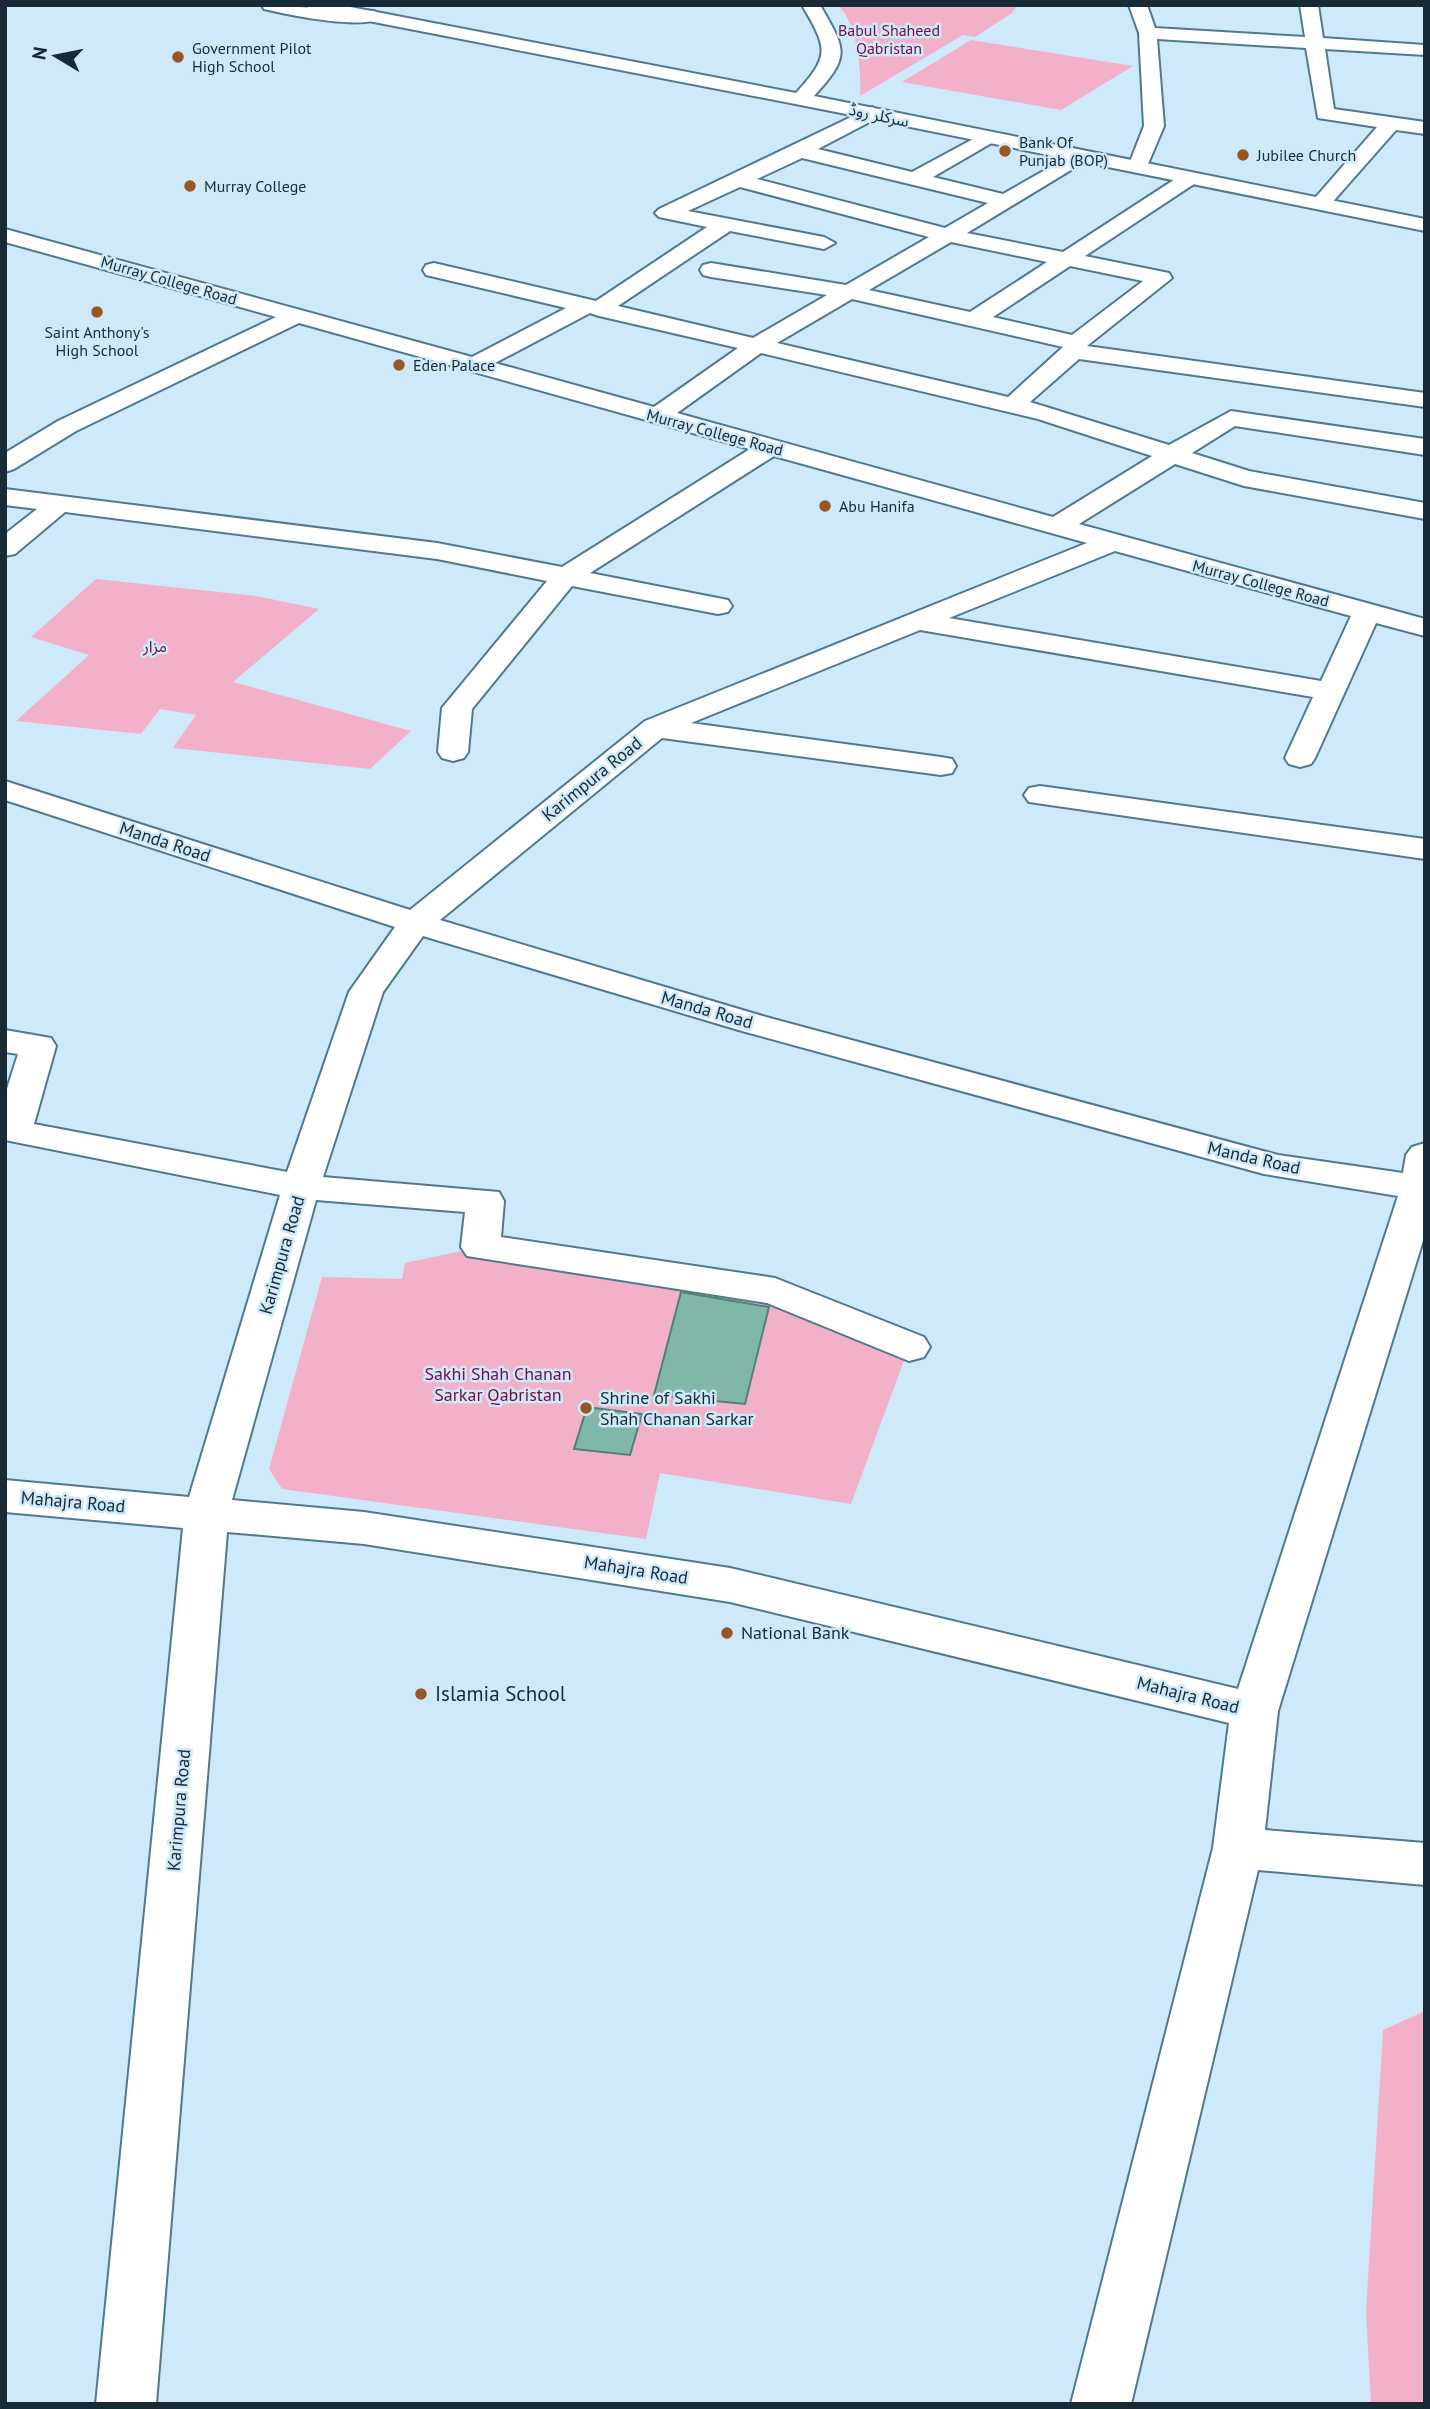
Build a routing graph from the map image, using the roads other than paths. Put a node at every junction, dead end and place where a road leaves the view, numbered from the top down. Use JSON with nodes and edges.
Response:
{"nodes":[{"id":1,"x":270,"y":5,"type":"edge"},
{"id":2,"x":312,"y":5,"type":"edge"},
{"id":3,"x":811,"y":5,"type":"edge"},
{"id":4,"x":1138,"y":5,"type":"edge"},
{"id":5,"x":1309,"y":5,"type":"edge"},
{"id":6,"x":342,"y":7,"type":"edge"},
{"id":7,"x":374,"y":16,"type":"junction"},
{"id":8,"x":1148,"y":33,"type":"junction"},
{"id":9,"x":1313,"y":41,"type":"junction"},
{"id":10,"x":1425,"y":50,"type":"edge"},
{"id":11,"x":801,"y":99,"type":"junction"},
{"id":12,"x":872,"y":113,"type":"junction"},
{"id":13,"x":1390,"y":124,"type":"junction"},
{"id":14,"x":1425,"y":128,"type":"edge"},
{"id":15,"x":988,"y":137,"type":"junction"},
{"id":16,"x":800,"y":151,"type":"junction"},
{"id":17,"x":1084,"y":156,"type":"junction"},
{"id":18,"x":1138,"y":167,"type":"junction"},
{"id":19,"x":1190,"y":178,"type":"junction"},
{"id":20,"x":735,"y":179,"type":"junction"},
{"id":21,"x":915,"y":179,"type":"junction"},
{"id":22,"x":1005,"y":201,"type":"junction"},
{"id":23,"x":1322,"y":202,"type":"junction"},
{"id":24,"x":725,"y":225,"type":"junction"},
{"id":25,"x":1425,"y":225,"type":"edge"},
{"id":26,"x":947,"y":234,"type":"junction"},
{"id":27,"x":5,"y":235,"type":"edge"},
{"id":28,"x":824,"y":243,"type":"dead end"},
{"id":29,"x":1066,"y":260,"type":"junction"},
{"id":30,"x":434,"y":270,"type":"dead end"},
{"id":31,"x":711,"y":270,"type":"dead end"},
{"id":32,"x":849,"y":292,"type":"junction"},
{"id":33,"x":592,"y":307,"type":"junction"},
{"id":34,"x":296,"y":316,"type":"junction"},
{"id":35,"x":975,"y":319,"type":"junction"},
{"id":36,"x":756,"y":346,"type":"junction"},
{"id":37,"x":1075,"y":347,"type":"junction"},
{"id":38,"x":474,"y":365,"type":"junction"},
{"id":39,"x":1425,"y":400,"type":"edge"},
{"id":40,"x":1013,"y":405,"type":"junction"},
{"id":41,"x":657,"y":416,"type":"junction"},
{"id":42,"x":771,"y":447,"type":"junction"},
{"id":43,"x":1425,"y":447,"type":"edge"},
{"id":44,"x":1174,"y":455,"type":"junction"},
{"id":45,"x":5,"y":464,"type":"edge"},
{"id":46,"x":5,"y":497,"type":"edge"},
{"id":47,"x":61,"y":502,"type":"junction"},
{"id":48,"x":1425,"y":510,"type":"edge"},
{"id":49,"x":1057,"y":526,"type":"junction"},
{"id":50,"x":1113,"y":542,"type":"junction"},
{"id":51,"x":5,"y":548,"type":"edge"},
{"id":52,"x":565,"y":577,"type":"junction"},
{"id":53,"x":718,"y":606,"type":"dead end"},
{"id":54,"x":1367,"y":612,"type":"junction"},
{"id":55,"x":915,"y":621,"type":"junction"},
{"id":56,"x":1425,"y":628,"type":"edge"},
{"id":57,"x":1329,"y":691,"type":"junction"},
{"id":58,"x":656,"y":727,"type":"junction"},
{"id":59,"x":453,"y":752,"type":"dead end"},
{"id":60,"x":1300,"y":758,"type":"dead end"},
{"id":61,"x":941,"y":766,"type":"dead end"},
{"id":62,"x":5,"y":790,"type":"edge"},
{"id":63,"x":1040,"y":795,"type":"dead end"},
{"id":64,"x":1425,"y":849,"type":"edge"},
{"id":65,"x":415,"y":923,"type":"junction"},
{"id":66,"x":5,"y":1041,"type":"edge"},
{"id":67,"x":1423,"y":1180,"type":"edge"},
{"id":68,"x":301,"y":1187,"type":"junction"},
{"id":69,"x":909,"y":1346,"type":"dead end"},
{"id":70,"x":5,"y":1496,"type":"edge"},
{"id":71,"x":206,"y":1514,"type":"junction"},
{"id":72,"x":1254,"y":1711,"type":"junction"},
{"id":73,"x":1238,"y":1849,"type":"junction"},
{"id":74,"x":1425,"y":1864,"type":"edge"},
{"id":75,"x":126,"y":2404,"type":"edge"},
{"id":76,"x":1101,"y":2404,"type":"edge"}],
"edges":[{"from":1,"to":7,"type":"street"},
{"from":2,"to":6,"type":"street","name":"سرکلر روڈ"},
{"from":3,"to":11,"type":"street"},
{"from":4,"to":8,"type":"street"},
{"from":5,"to":9,"type":"street"},
{"from":6,"to":7,"type":"street","name":"سرکلر روڈ"},
{"from":7,"to":11,"type":"street","name":"سرکلر روڈ"},
{"from":8,"to":9,"type":"street"},
{"from":8,"to":18,"type":"street"},
{"from":9,"to":10,"type":"street"},
{"from":9,"to":13,"type":"street"},
{"from":11,"to":12,"type":"street","name":"سرکلر روڈ"},
{"from":12,"to":15,"type":"street","name":"سرکلر روڈ"},
{"from":12,"to":16,"type":"street"},
{"from":13,"to":14,"type":"street"},
{"from":13,"to":23,"type":"street"},
{"from":15,"to":17,"type":"street","name":"سرکلر روڈ"},
{"from":15,"to":21,"type":"street"},
{"from":16,"to":20,"type":"street"},
{"from":16,"to":21,"type":"street"},
{"from":17,"to":18,"type":"street","name":"سرکلر روڈ"},
{"from":17,"to":22,"type":"street"},
{"from":18,"to":19,"type":"street","name":"سرکلر روڈ"},
{"from":19,"to":23,"type":"street","name":"سرکلر روڈ"},
{"from":19,"to":29,"type":"street"},
{"from":20,"to":24,"type":"street"},
{"from":20,"to":26,"type":"street"},
{"from":21,"to":22,"type":"street"},
{"from":22,"to":26,"type":"street"},
{"from":23,"to":25,"type":"street","name":"سرکلر روڈ"},
{"from":24,"to":28,"type":"street"},
{"from":24,"to":33,"type":"street"},
{"from":26,"to":29,"type":"street"},
{"from":26,"to":32,"type":"street"},
{"from":27,"to":34,"type":"street","name":"Murray College Road"},
{"from":29,"to":35,"type":"street"},
{"from":29,"to":37,"type":"street"},
{"from":30,"to":33,"type":"street"},
{"from":31,"to":32,"type":"street"},
{"from":32,"to":35,"type":"street"},
{"from":32,"to":36,"type":"street"},
{"from":33,"to":36,"type":"street"},
{"from":33,"to":38,"type":"street"},
{"from":34,"to":38,"type":"street","name":"Murray College Road"},
{"from":34,"to":45,"type":"street"},
{"from":35,"to":37,"type":"street"},
{"from":36,"to":40,"type":"street"},
{"from":36,"to":41,"type":"street"},
{"from":37,"to":39,"type":"street"},
{"from":37,"to":40,"type":"street"},
{"from":38,"to":41,"type":"street","name":"Murray College Road"},
{"from":40,"to":44,"type":"street"},
{"from":41,"to":42,"type":"street","name":"Murray College Road"},
{"from":42,"to":49,"type":"street","name":"Murray College Road"},
{"from":42,"to":52,"type":"street"},
{"from":43,"to":44,"type":"street"},
{"from":44,"to":48,"type":"street"},
{"from":44,"to":49,"type":"street"},
{"from":46,"to":47,"type":"street"},
{"from":47,"to":51,"type":"street"},
{"from":47,"to":52,"type":"street"},
{"from":49,"to":50,"type":"street","name":"Murray College Road"},
{"from":50,"to":54,"type":"street","name":"Murray College Road"},
{"from":50,"to":55,"type":"street","name":"Karimpura Road"},
{"from":52,"to":53,"type":"street"},
{"from":52,"to":59,"type":"street"},
{"from":54,"to":56,"type":"street","name":"Murray College Road"},
{"from":54,"to":57,"type":"street"},
{"from":55,"to":57,"type":"street"},
{"from":55,"to":58,"type":"street","name":"Karimpura Road"},
{"from":57,"to":60,"type":"street"},
{"from":58,"to":61,"type":"street"},
{"from":58,"to":65,"type":"street","name":"Karimpura Road"},
{"from":62,"to":65,"type":"street","name":"Manda Road"},
{"from":63,"to":64,"type":"street"},
{"from":65,"to":67,"type":"street","name":"Manda Road"},
{"from":65,"to":68,"type":"street","name":"Karimpura Road"},
{"from":66,"to":68,"type":"street"},
{"from":67,"to":72,"type":"street"},
{"from":68,"to":69,"type":"street"},
{"from":68,"to":71,"type":"street","name":"Karimpura Road"},
{"from":70,"to":71,"type":"street","name":"Mahajra Road"},
{"from":71,"to":72,"type":"street","name":"Mahajra Road"},
{"from":71,"to":75,"type":"street","name":"Karimpura Road"},
{"from":72,"to":73,"type":"street"},
{"from":73,"to":74,"type":"street"},
{"from":73,"to":76,"type":"street"}]}
